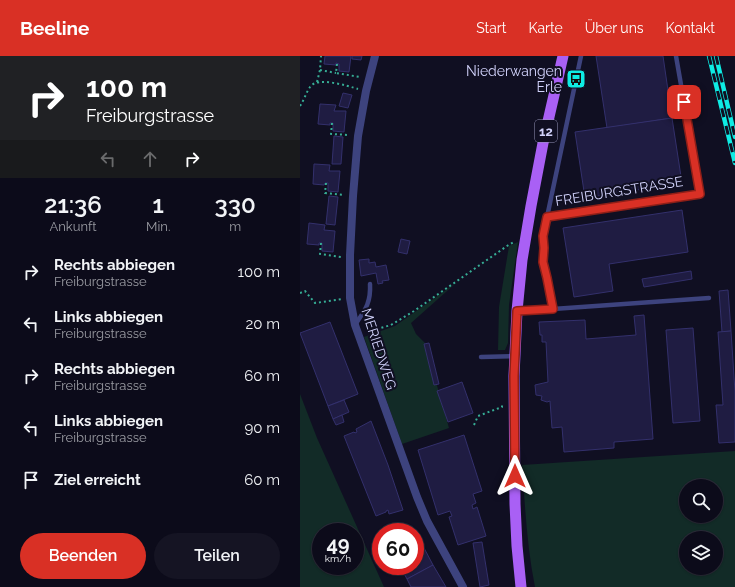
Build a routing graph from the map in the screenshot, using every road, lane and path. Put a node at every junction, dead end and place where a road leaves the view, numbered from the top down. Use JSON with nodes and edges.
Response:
{"nodes":[{"id":1,"x":321,"y":56,"type":"edge"},
{"id":2,"x":375,"y":56,"type":"edge"},
{"id":3,"x":562,"y":56,"type":"edge"},
{"id":4,"x":581,"y":56,"type":"edge"},
{"id":5,"x":676,"y":56,"type":"edge"},
{"id":6,"x":337,"y":64,"type":"dead end"},
{"id":7,"x":320,"y":70,"type":"junction"},
{"id":8,"x":336,"y":73,"type":"junction"},
{"id":9,"x":369,"y":79,"type":"junction"},
{"id":10,"x":317,"y":82,"type":"junction"},
{"id":11,"x":366,"y":91,"type":"junction"},
{"id":12,"x":300,"y":106,"type":"edge"},
{"id":13,"x":332,"y":123,"type":"dead end"},
{"id":14,"x":358,"y":136,"type":"junction"},
{"id":15,"x":326,"y":183,"type":"dead end"},
{"id":16,"x":353,"y":196,"type":"junction"},
{"id":17,"x":547,"y":217,"type":"junction"},
{"id":18,"x":526,"y":237,"type":"junction"},
{"id":19,"x":321,"y":243,"type":"dead end"},
{"id":20,"x":344,"y":257,"type":"dead end"},
{"id":21,"x":370,"y":284,"type":"dead end"},
{"id":22,"x":300,"y":293,"type":"edge"},
{"id":23,"x":710,"y":298,"type":"dead end"},
{"id":24,"x":347,"y":299,"type":"dead end"},
{"id":25,"x":553,"y":309,"type":"junction"},
{"id":26,"x":517,"y":311,"type":"junction"},
{"id":27,"x":355,"y":325,"type":"junction"},
{"id":28,"x":359,"y":335,"type":"junction"},
{"id":29,"x":515,"y":356,"type":"junction"},
{"id":30,"x":481,"y":357,"type":"dead end"},
{"id":31,"x":502,"y":399,"type":"dead end"},
{"id":32,"x":474,"y":425,"type":"dead end"},
{"id":33,"x":463,"y":587,"type":"edge"},
{"id":34,"x":521,"y":587,"type":"edge"}],
"edges":[{"from":1,"to":7,"type":"path"},
{"from":2,"to":9,"type":"street","name":"MERIEDWEG"},
{"from":3,"to":18,"type":"main road","name":"FREIBURGSTRASSE","number":"12"},
{"from":4,"to":17,"type":"lane","name":"FREIBURGSTRASSE"},
{"from":5,"to":17,"type":"lane","name":"FREIBURGSTRASSE"},
{"from":6,"to":8,"type":"path"},
{"from":7,"to":8,"type":"path"},
{"from":7,"to":10,"type":"path"},
{"from":8,"to":9,"type":"path"},
{"from":9,"to":11,"type":"street","name":"MERIEDWEG"},
{"from":10,"to":11,"type":"path"},
{"from":10,"to":12,"type":"path"},
{"from":11,"to":14,"type":"street","name":"MERIEDWEG"},
{"from":13,"to":14,"type":"path"},
{"from":14,"to":16,"type":"street","name":"MERIEDWEG"},
{"from":15,"to":16,"type":"path"},
{"from":16,"to":27,"type":"street","name":"MERIEDWEG"},
{"from":17,"to":25,"type":"lane","name":"FREIBURGSTRASSE"},
{"from":18,"to":26,"type":"main road","name":"FREIBURGSTRASSE","number":"12"},
{"from":18,"to":28,"type":"path"},
{"from":19,"to":20,"type":"path"},
{"from":21,"to":27,"type":"lane"},
{"from":22,"to":24,"type":"path"},
{"from":23,"to":25,"type":"lane"},
{"from":25,"to":26,"type":"lane"},
{"from":26,"to":29,"type":"main road","name":"FREIBURGSTRASSE","number":"12"},
{"from":27,"to":28,"type":"street","name":"MERIEDWEG"},
{"from":28,"to":33,"type":"street","name":"MERIEDWEG"},
{"from":29,"to":30,"type":"lane"},
{"from":29,"to":34,"type":"main road","name":"FREIBURGSTRASSE","number":"12"},
{"from":31,"to":32,"type":"path"}]}
